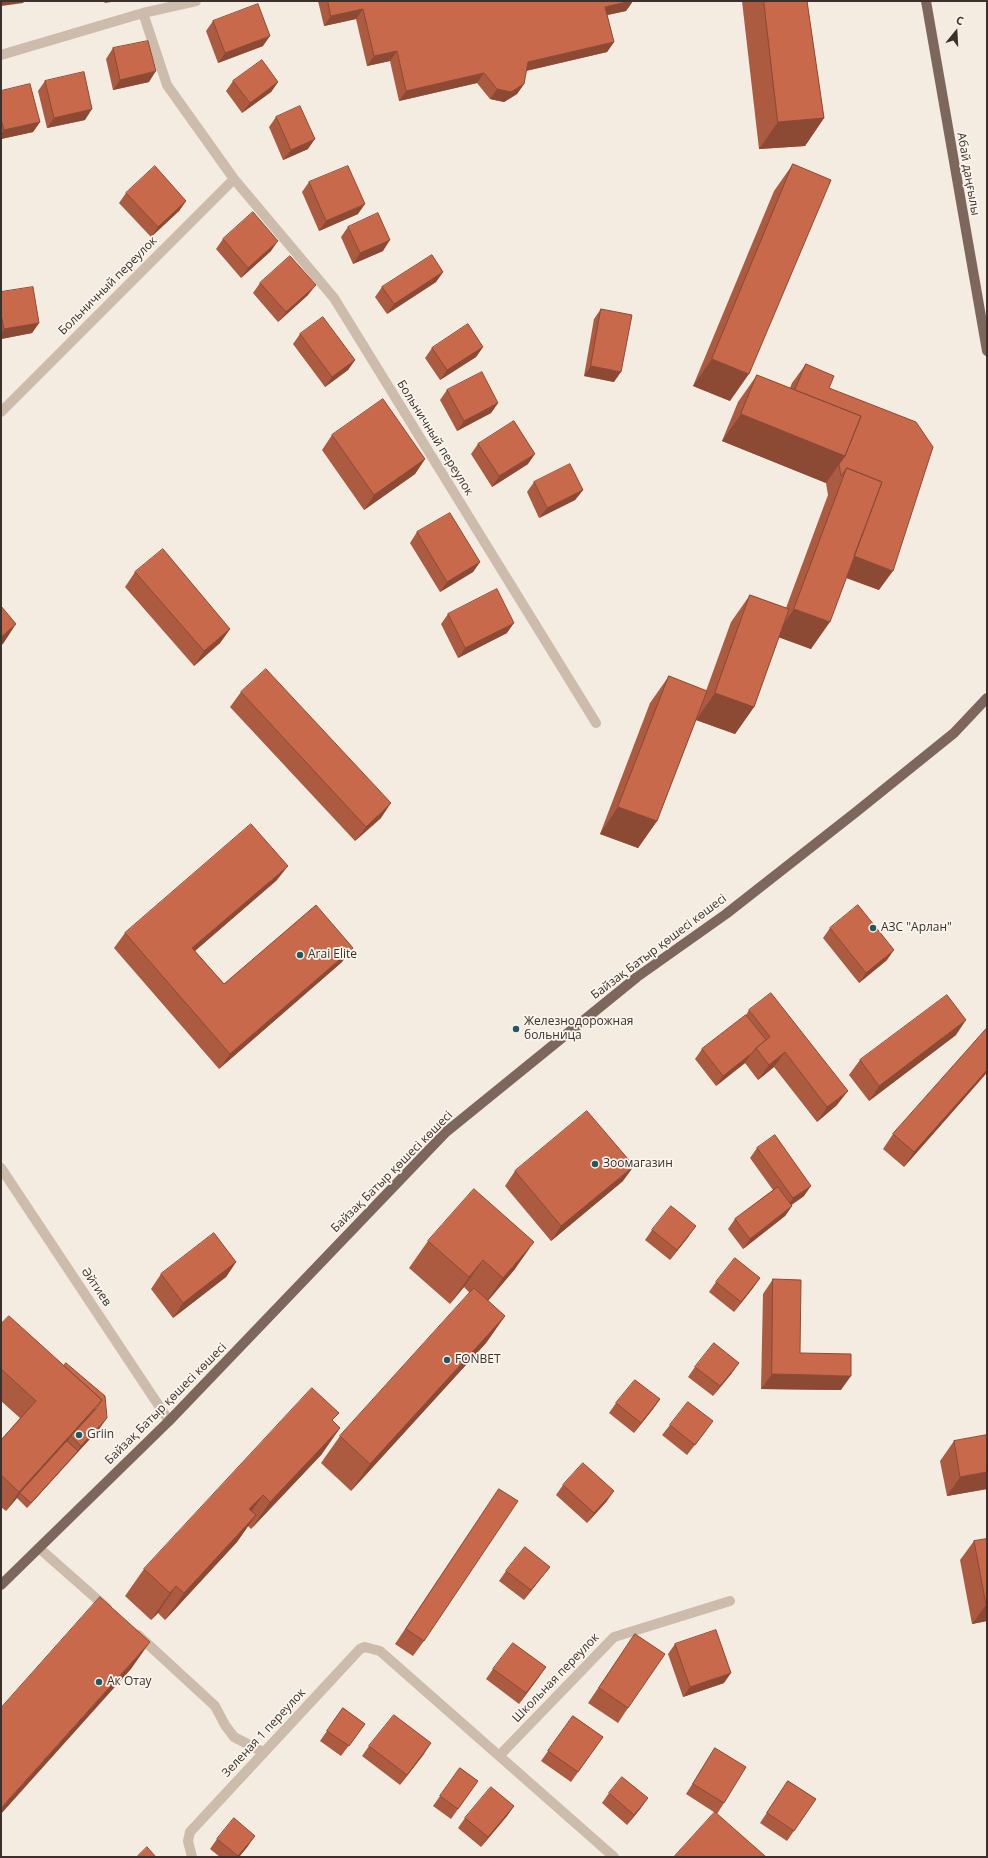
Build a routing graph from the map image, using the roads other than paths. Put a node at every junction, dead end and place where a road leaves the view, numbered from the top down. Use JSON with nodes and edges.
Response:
{"nodes":[{"id":1,"x":196,"y":1,"type":"edge"},
{"id":2,"x":926,"y":1,"type":"edge"},
{"id":3,"x":143,"y":13,"type":"junction"},
{"id":4,"x":1,"y":55,"type":"edge"},
{"id":5,"x":234,"y":179,"type":"junction"},
{"id":6,"x":987,"y":351,"type":"edge"},
{"id":7,"x":1,"y":412,"type":"edge"},
{"id":8,"x":987,"y":698,"type":"edge"},
{"id":9,"x":596,"y":723,"type":"dead end"},
{"id":10,"x":1,"y":1168,"type":"edge"},
{"id":11,"x":169,"y":1421,"type":"junction"},
{"id":12,"x":39,"y":1548,"type":"junction"},
{"id":13,"x":1,"y":1585,"type":"edge"},
{"id":14,"x":730,"y":1602,"type":"dead end"},
{"id":15,"x":116,"y":1616,"type":"edge"},
{"id":16,"x":128,"y":1626,"type":"edge"},
{"id":17,"x":263,"y":1752,"type":"junction"},
{"id":18,"x":499,"y":1756,"type":"junction"},
{"id":19,"x":192,"y":1857,"type":"edge"},
{"id":20,"x":614,"y":1857,"type":"edge"}],
"edges":[{"from":1,"to":3,"type":"street"},
{"from":2,"to":6,"type":"main road","name":"Абай даңғылы"},
{"from":3,"to":4,"type":"street"},
{"from":3,"to":5,"type":"street","name":"Больничный переулок"},
{"from":5,"to":7,"type":"street","name":"Больничный переулок"},
{"from":5,"to":9,"type":"street","name":"Больничный переулок"},
{"from":8,"to":11,"type":"main road","name":"Байзақ Батыр қөшесі көшесі"},
{"from":10,"to":11,"type":"street","name":"Әйтиев"},
{"from":11,"to":12,"type":"main road","name":"Байзақ Батыр қөшесі көшесі"},
{"from":12,"to":13,"type":"main road","name":"Байзақ Батыр қөшесі көшесі"},
{"from":12,"to":15,"type":"street"},
{"from":14,"to":18,"type":"street","name":"Школьная переулок"},
{"from":16,"to":17,"type":"street"},
{"from":17,"to":18,"type":"street","name":"Зеленая 1 переулок"},
{"from":17,"to":19,"type":"street","name":"Зеленая 1 переулок"},
{"from":18,"to":20,"type":"street"}]}
